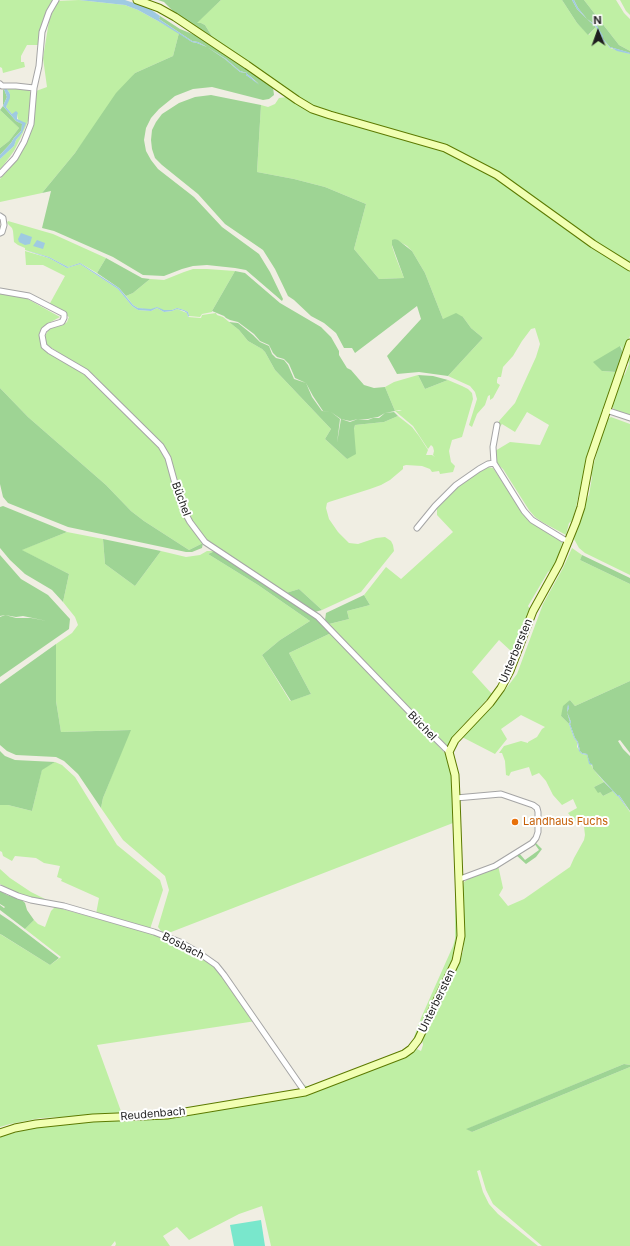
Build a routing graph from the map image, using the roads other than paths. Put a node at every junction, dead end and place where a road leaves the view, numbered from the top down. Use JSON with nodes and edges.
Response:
{"nodes":[{"id":1,"x":56,"y":0,"type":"edge"},
{"id":2,"x":137,"y":0,"type":"edge"},
{"id":3,"x":3,"y":86,"type":"edge"},
{"id":4,"x":34,"y":88,"type":"junction"},
{"id":5,"x":0,"y":174,"type":"edge"},
{"id":6,"x":0,"y":216,"type":"edge"},
{"id":7,"x":0,"y":233,"type":"edge"},
{"id":8,"x":630,"y":267,"type":"edge"},
{"id":9,"x":0,"y":291,"type":"edge"},
{"id":10,"x":630,"y":343,"type":"edge"},
{"id":11,"x":606,"y":410,"type":"junction"},
{"id":12,"x":630,"y":418,"type":"edge"},
{"id":13,"x":497,"y":425,"type":"dead end"},
{"id":14,"x":494,"y":463,"type":"junction"},
{"id":15,"x":417,"y":528,"type":"dead end"},
{"id":16,"x":569,"y":541,"type":"junction"},
{"id":17,"x":449,"y":752,"type":"junction"},
{"id":18,"x":456,"y":798,"type":"junction"},
{"id":19,"x":460,"y":878,"type":"junction"},
{"id":20,"x":0,"y":888,"type":"edge"},
{"id":21,"x":305,"y":1092,"type":"junction"},
{"id":22,"x":0,"y":1133,"type":"edge"}],
"edges":[{"from":1,"to":4,"type":"street"},
{"from":2,"to":8,"type":"street"},
{"from":3,"to":4,"type":"street"},
{"from":4,"to":5,"type":"street"},
{"from":6,"to":7,"type":"street"},
{"from":9,"to":17,"type":"street","name":"Büchel"},
{"from":10,"to":11,"type":"street","name":"Unterbersten"},
{"from":11,"to":12,"type":"street"},
{"from":11,"to":16,"type":"street","name":"Unterbersten"},
{"from":13,"to":14,"type":"street"},
{"from":14,"to":15,"type":"street"},
{"from":14,"to":16,"type":"street"},
{"from":16,"to":17,"type":"street","name":"Unterbersten"},
{"from":17,"to":18,"type":"street","name":"Unterbersten"},
{"from":18,"to":19,"type":"street","name":"Unterbersten"},
{"from":18,"to":19,"type":"street"},
{"from":19,"to":21,"type":"street","name":"Unterbersten"},
{"from":20,"to":21,"type":"street","name":"Bosbach"},
{"from":21,"to":22,"type":"street","name":"Reudenbach"}]}
